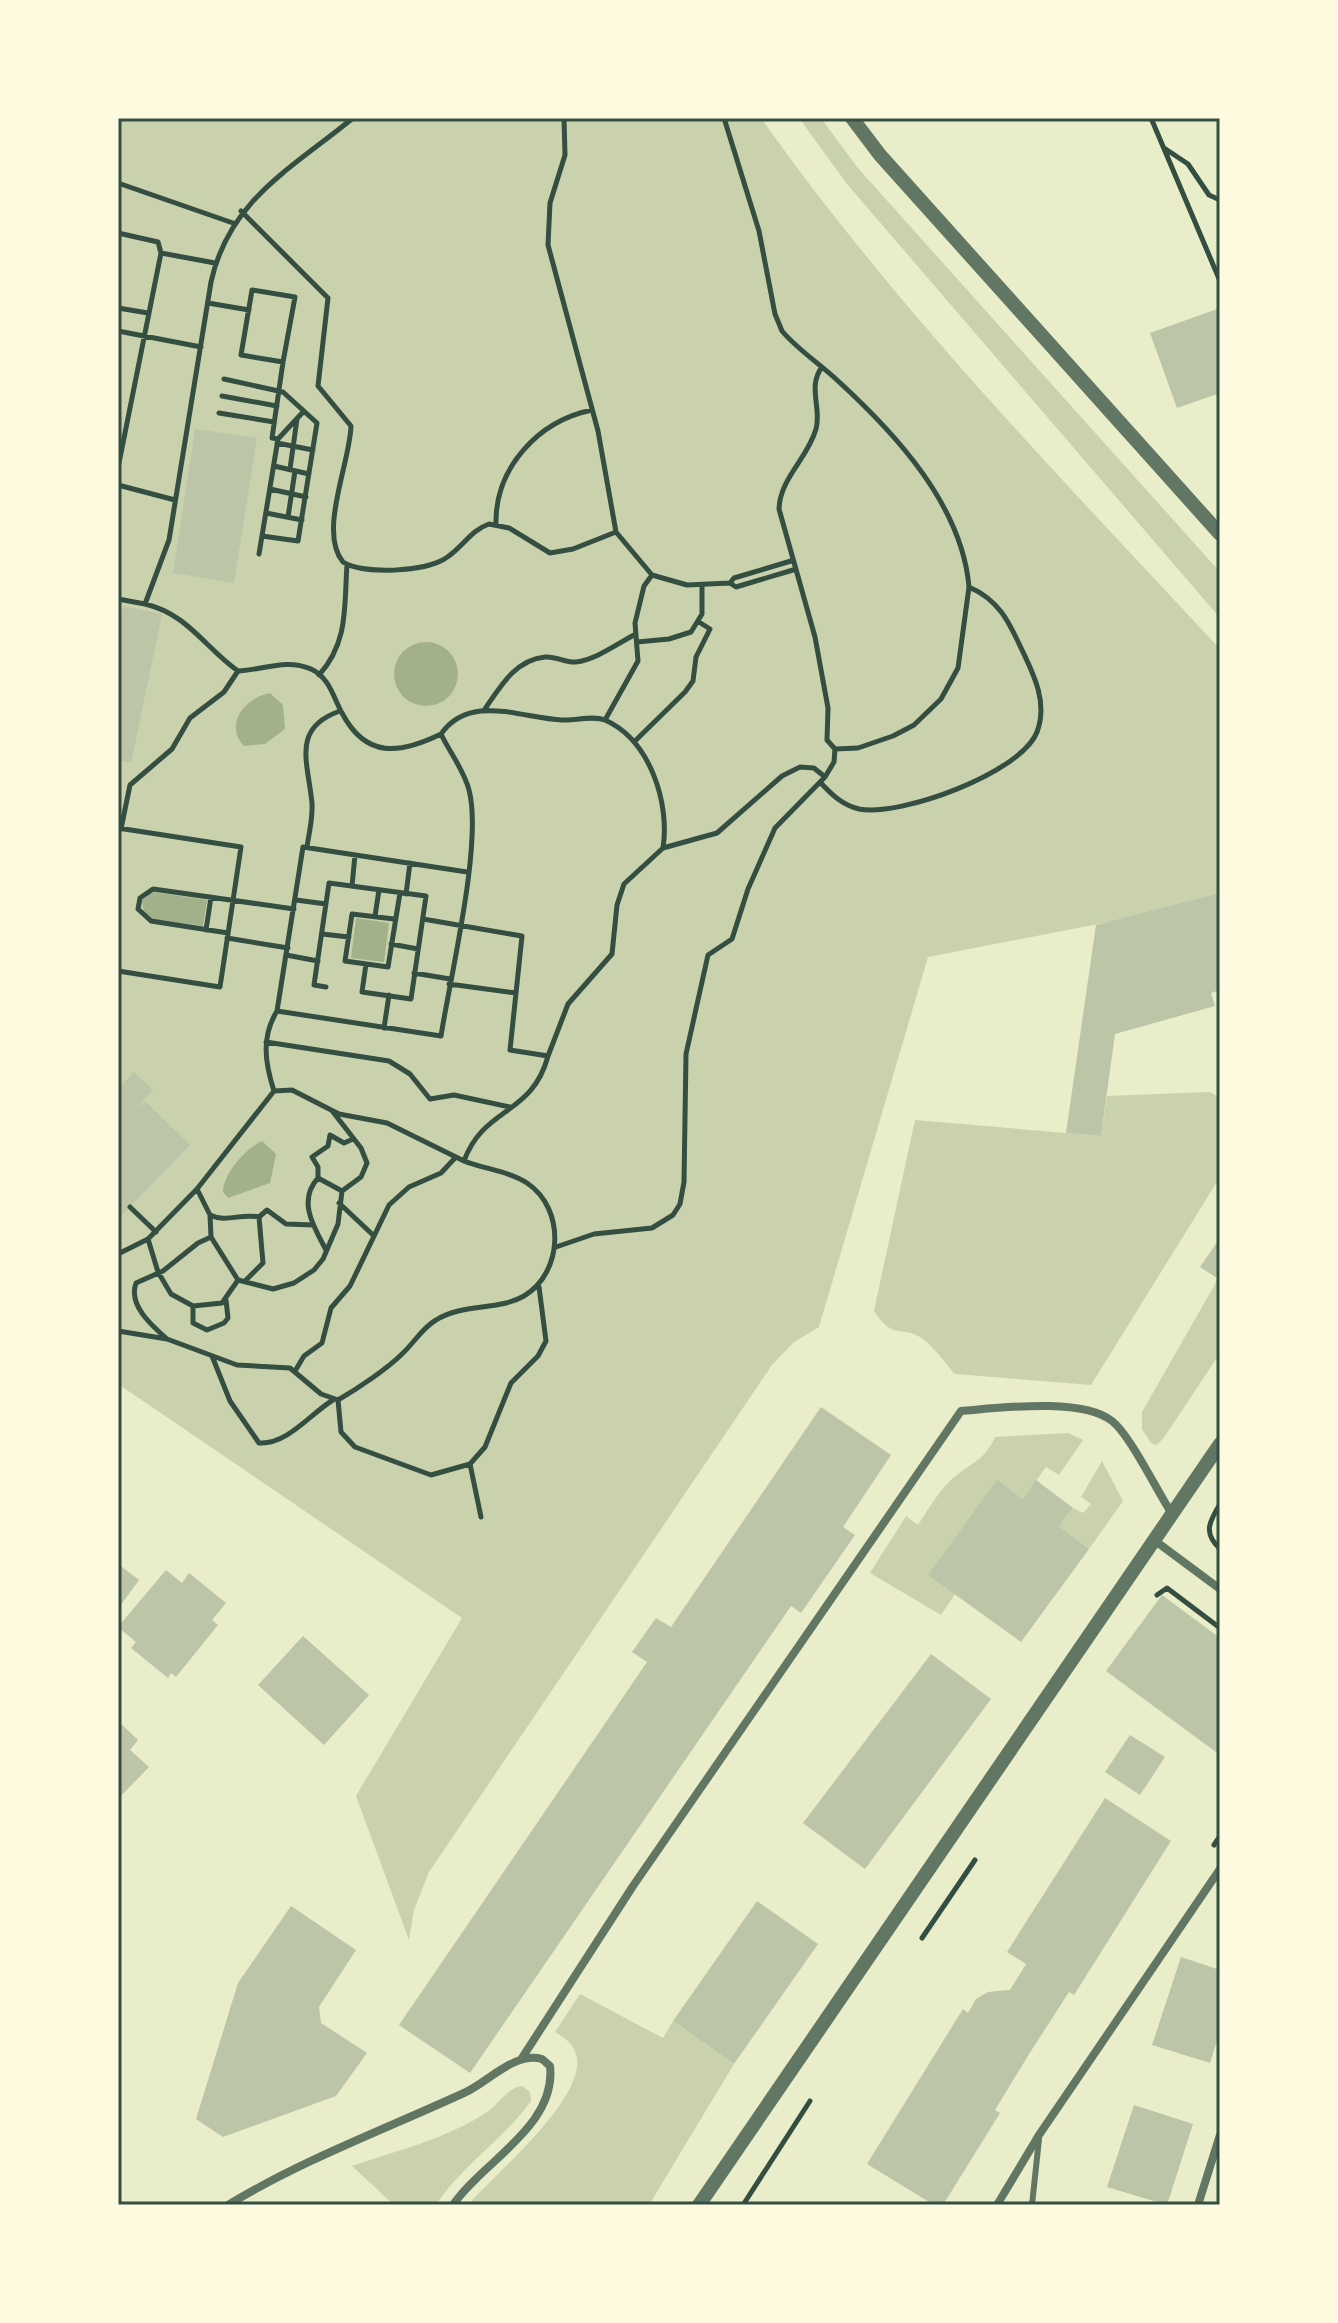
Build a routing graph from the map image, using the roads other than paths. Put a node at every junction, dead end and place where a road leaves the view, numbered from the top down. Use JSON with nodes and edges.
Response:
{"nodes":[{"id":1,"x":852,"y":118,"type":"edge"},
{"id":2,"x":1220,"y":534,"type":"edge"},
{"id":3,"x":1220,"y":1444,"type":"edge"},
{"id":4,"x":1172,"y":1514,"type":"junction"},
{"id":5,"x":1154,"y":1540,"type":"junction"},
{"id":6,"x":1220,"y":1589,"type":"edge"},
{"id":7,"x":1220,"y":1869,"type":"edge"},
{"id":8,"x":522,"y":2058,"type":"junction"},
{"id":9,"x":1039,"y":2135,"type":"junction"},
{"id":10,"x":1220,"y":2135,"type":"edge"},
{"id":11,"x":228,"y":2205,"type":"edge"},
{"id":12,"x":453,"y":2205,"type":"edge"},
{"id":13,"x":699,"y":2205,"type":"edge"},
{"id":14,"x":997,"y":2205,"type":"edge"},
{"id":15,"x":1032,"y":2205,"type":"edge"},
{"id":16,"x":1198,"y":2205,"type":"edge"}],
"edges":[{"from":1,"to":2,"type":"street"},
{"from":3,"to":4,"type":"street"},
{"from":4,"to":5,"type":"street"},
{"from":4,"to":8,"type":"street"},
{"from":5,"to":6,"type":"street"},
{"from":5,"to":13,"type":"street"},
{"from":7,"to":9,"type":"street"},
{"from":8,"to":11,"type":"street"},
{"from":8,"to":12,"type":"street"},
{"from":9,"to":14,"type":"street"},
{"from":9,"to":15,"type":"lane"},
{"from":10,"to":16,"type":"street"}]}
